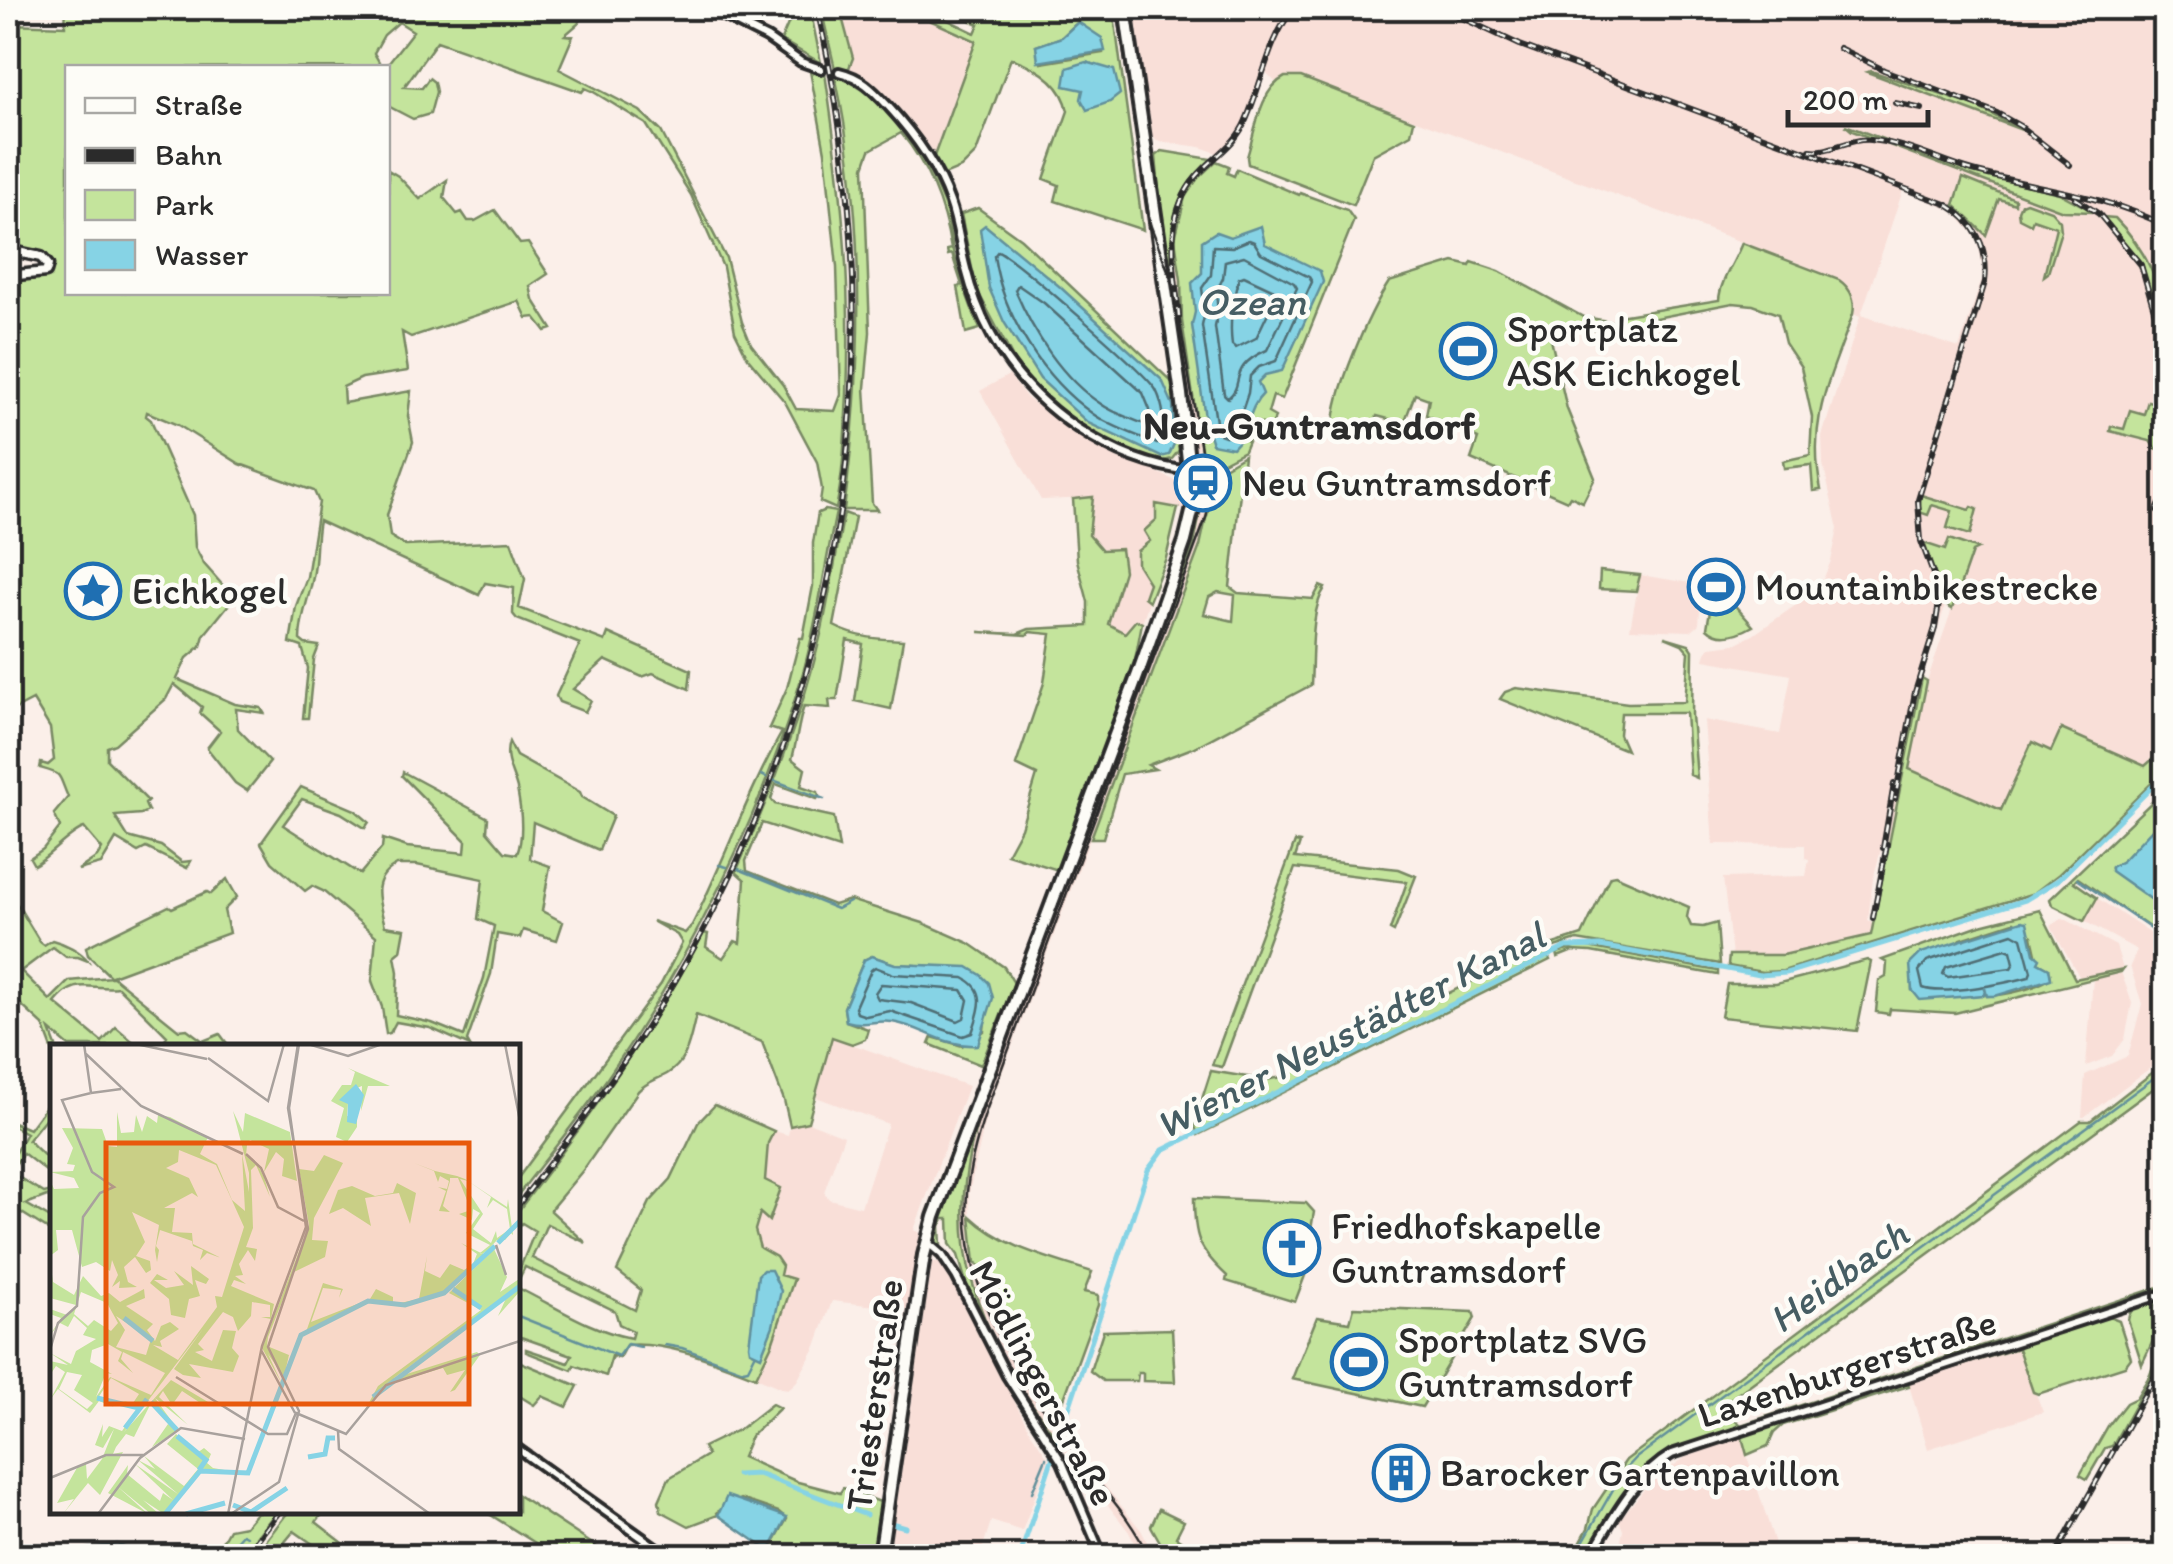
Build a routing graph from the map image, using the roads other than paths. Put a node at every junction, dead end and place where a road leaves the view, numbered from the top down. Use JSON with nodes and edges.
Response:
{"nodes":[{"id":1,"x":707,"y":8,"type":"edge"},
{"id":2,"x":1125,"y":8,"type":"edge"},
{"id":3,"x":820,"y":69,"type":"dead end"},
{"id":4,"x":839,"y":72,"type":"dead end"},
{"id":5,"x":8,"y":250,"type":"edge"},
{"id":6,"x":8,"y":276,"type":"edge"},
{"id":7,"x":1191,"y":470,"type":"junction"},
{"id":8,"x":927,"y":1242,"type":"junction"},
{"id":9,"x":2166,"y":1293,"type":"edge"},
{"id":10,"x":520,"y":1450,"type":"edge"},
{"id":11,"x":668,"y":1556,"type":"edge"},
{"id":12,"x":880,"y":1556,"type":"edge"},
{"id":13,"x":1102,"y":1556,"type":"edge"},
{"id":14,"x":1590,"y":1556,"type":"edge"}],
"edges":[{"from":1,"to":3,"type":"street"},
{"from":2,"to":7,"type":"main road","name":"Triesterstraße"},
{"from":4,"to":7,"type":"street"},
{"from":5,"to":6,"type":"main road"},
{"from":7,"to":8,"type":"main road","name":"Triesterstraße"},
{"from":8,"to":12,"type":"main road","name":"Triesterstraße"},
{"from":8,"to":13,"type":"street","name":"Mödlingerstraße"},
{"from":9,"to":14,"type":"street","name":"Laxenburgerstraße"},
{"from":10,"to":11,"type":"street"}]}
